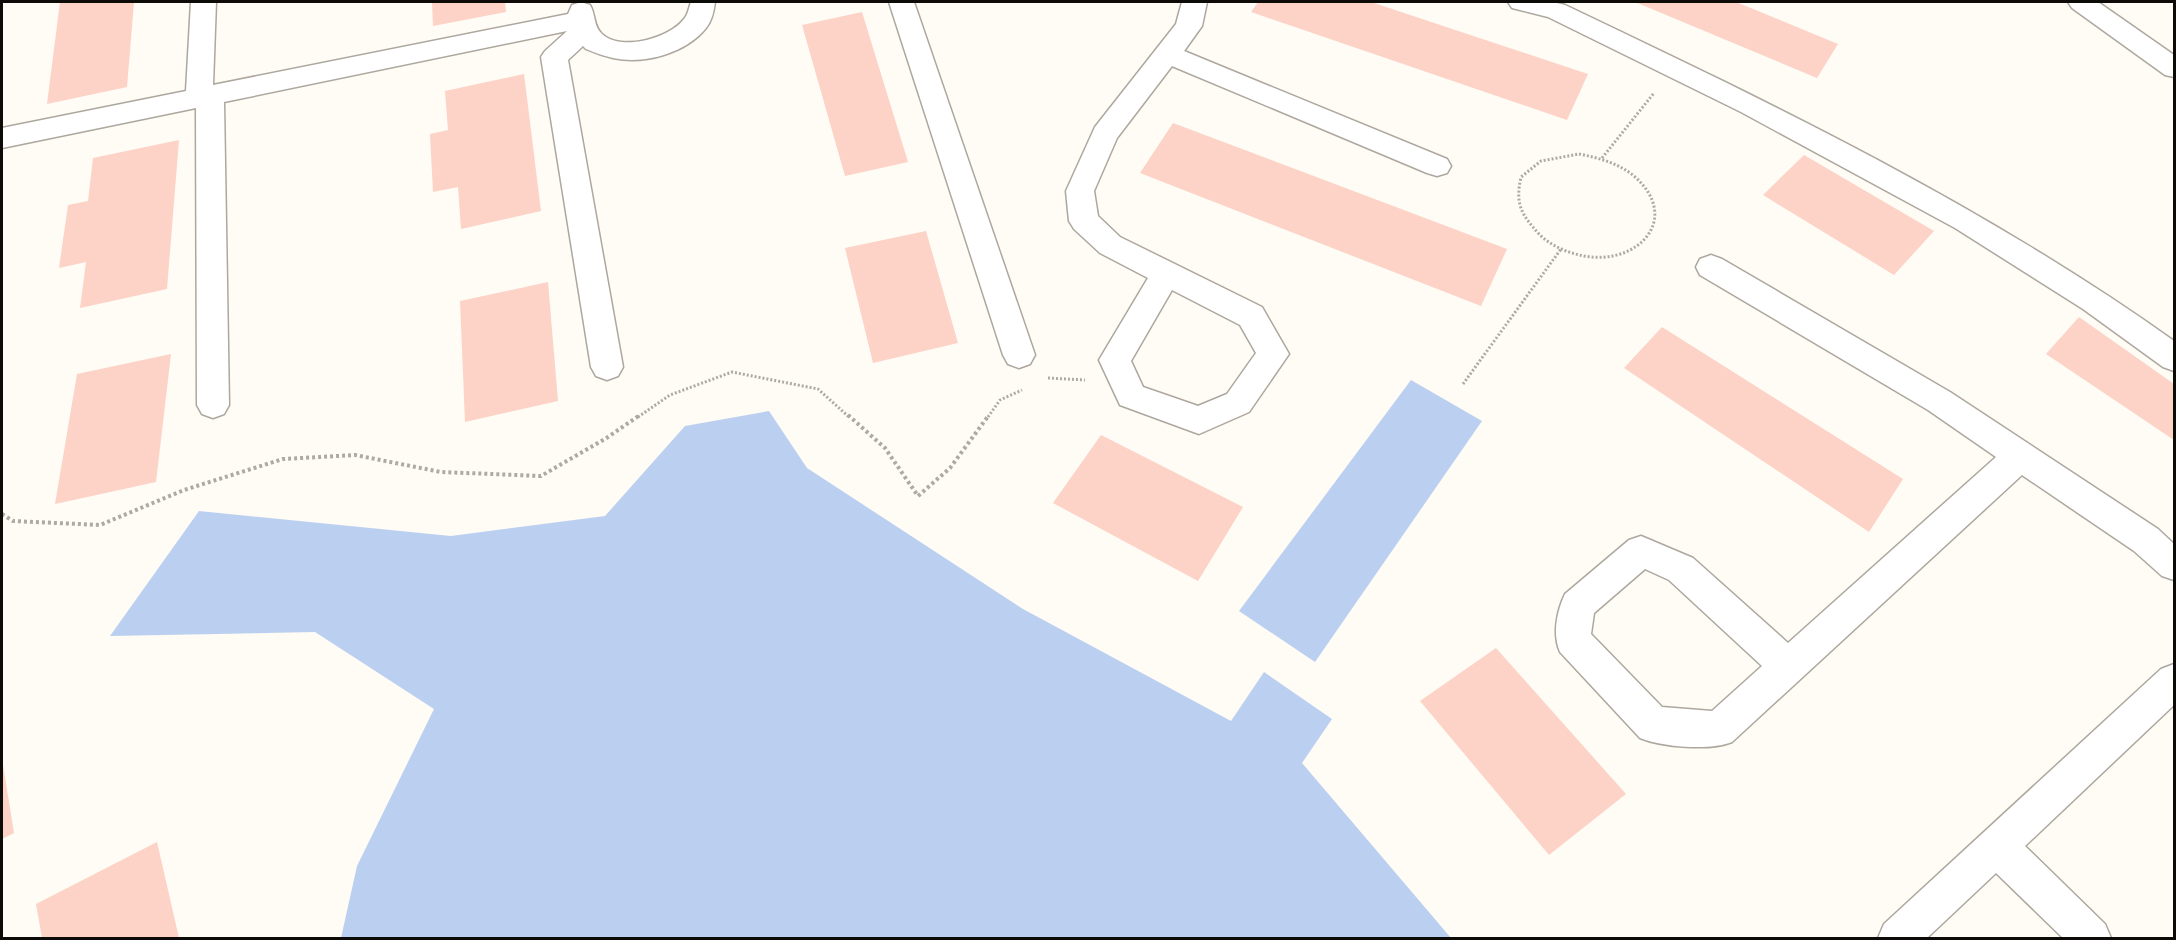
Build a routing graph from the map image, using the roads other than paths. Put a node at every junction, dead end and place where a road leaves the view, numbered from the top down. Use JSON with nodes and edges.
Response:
{"nodes":[{"id":1,"x":203,"y":2,"type":"edge"},
{"id":2,"x":703,"y":2,"type":"edge"},
{"id":3,"x":901,"y":2,"type":"edge"},
{"id":4,"x":1194,"y":2,"type":"edge"},
{"id":5,"x":1521,"y":2,"type":"edge"},
{"id":6,"x":2081,"y":2,"type":"edge"},
{"id":7,"x":583,"y":18,"type":"edge"},
{"id":8,"x":1167,"y":54,"type":"junction"},
{"id":9,"x":2175,"y":68,"type":"edge"},
{"id":10,"x":204,"y":98,"type":"junction"},
{"id":11,"x":2,"y":138,"type":"edge"},
{"id":12,"x":1437,"y":166,"type":"dead end"},
{"id":13,"x":1711,"y":267,"type":"dead end"},
{"id":14,"x":1166,"y":273,"type":"junction"},
{"id":15,"x":1019,"y":355,"type":"dead end"},
{"id":16,"x":2175,"y":358,"type":"edge"},
{"id":17,"x":607,"y":367,"type":"dead end"},
{"id":18,"x":213,"y":405,"type":"dead end"},
{"id":19,"x":2020,"y":456,"type":"junction"},
{"id":20,"x":2175,"y":565,"type":"edge"},
{"id":21,"x":1788,"y":666,"type":"junction"},
{"id":22,"x":2175,"y":681,"type":"edge"},
{"id":23,"x":1997,"y":847,"type":"junction"},
{"id":24,"x":1898,"y":939,"type":"edge"},
{"id":25,"x":2091,"y":939,"type":"edge"}],
"edges":[{"from":1,"to":10,"type":"street"},
{"from":2,"to":7,"type":"street"},
{"from":3,"to":15,"type":"street"},
{"from":4,"to":8,"type":"street"},
{"from":5,"to":16,"type":"street"},
{"from":6,"to":9,"type":"street"},
{"from":7,"to":10,"type":"street"},
{"from":7,"to":17,"type":"street"},
{"from":8,"to":12,"type":"street"},
{"from":8,"to":14,"type":"street"},
{"from":10,"to":11,"type":"street"},
{"from":10,"to":18,"type":"street"},
{"from":13,"to":19,"type":"street"},
{"from":14,"to":14,"type":"street"},
{"from":19,"to":20,"type":"street"},
{"from":19,"to":21,"type":"street"},
{"from":21,"to":21,"type":"street"},
{"from":22,"to":23,"type":"street"},
{"from":23,"to":24,"type":"street"},
{"from":23,"to":25,"type":"street"}]}
